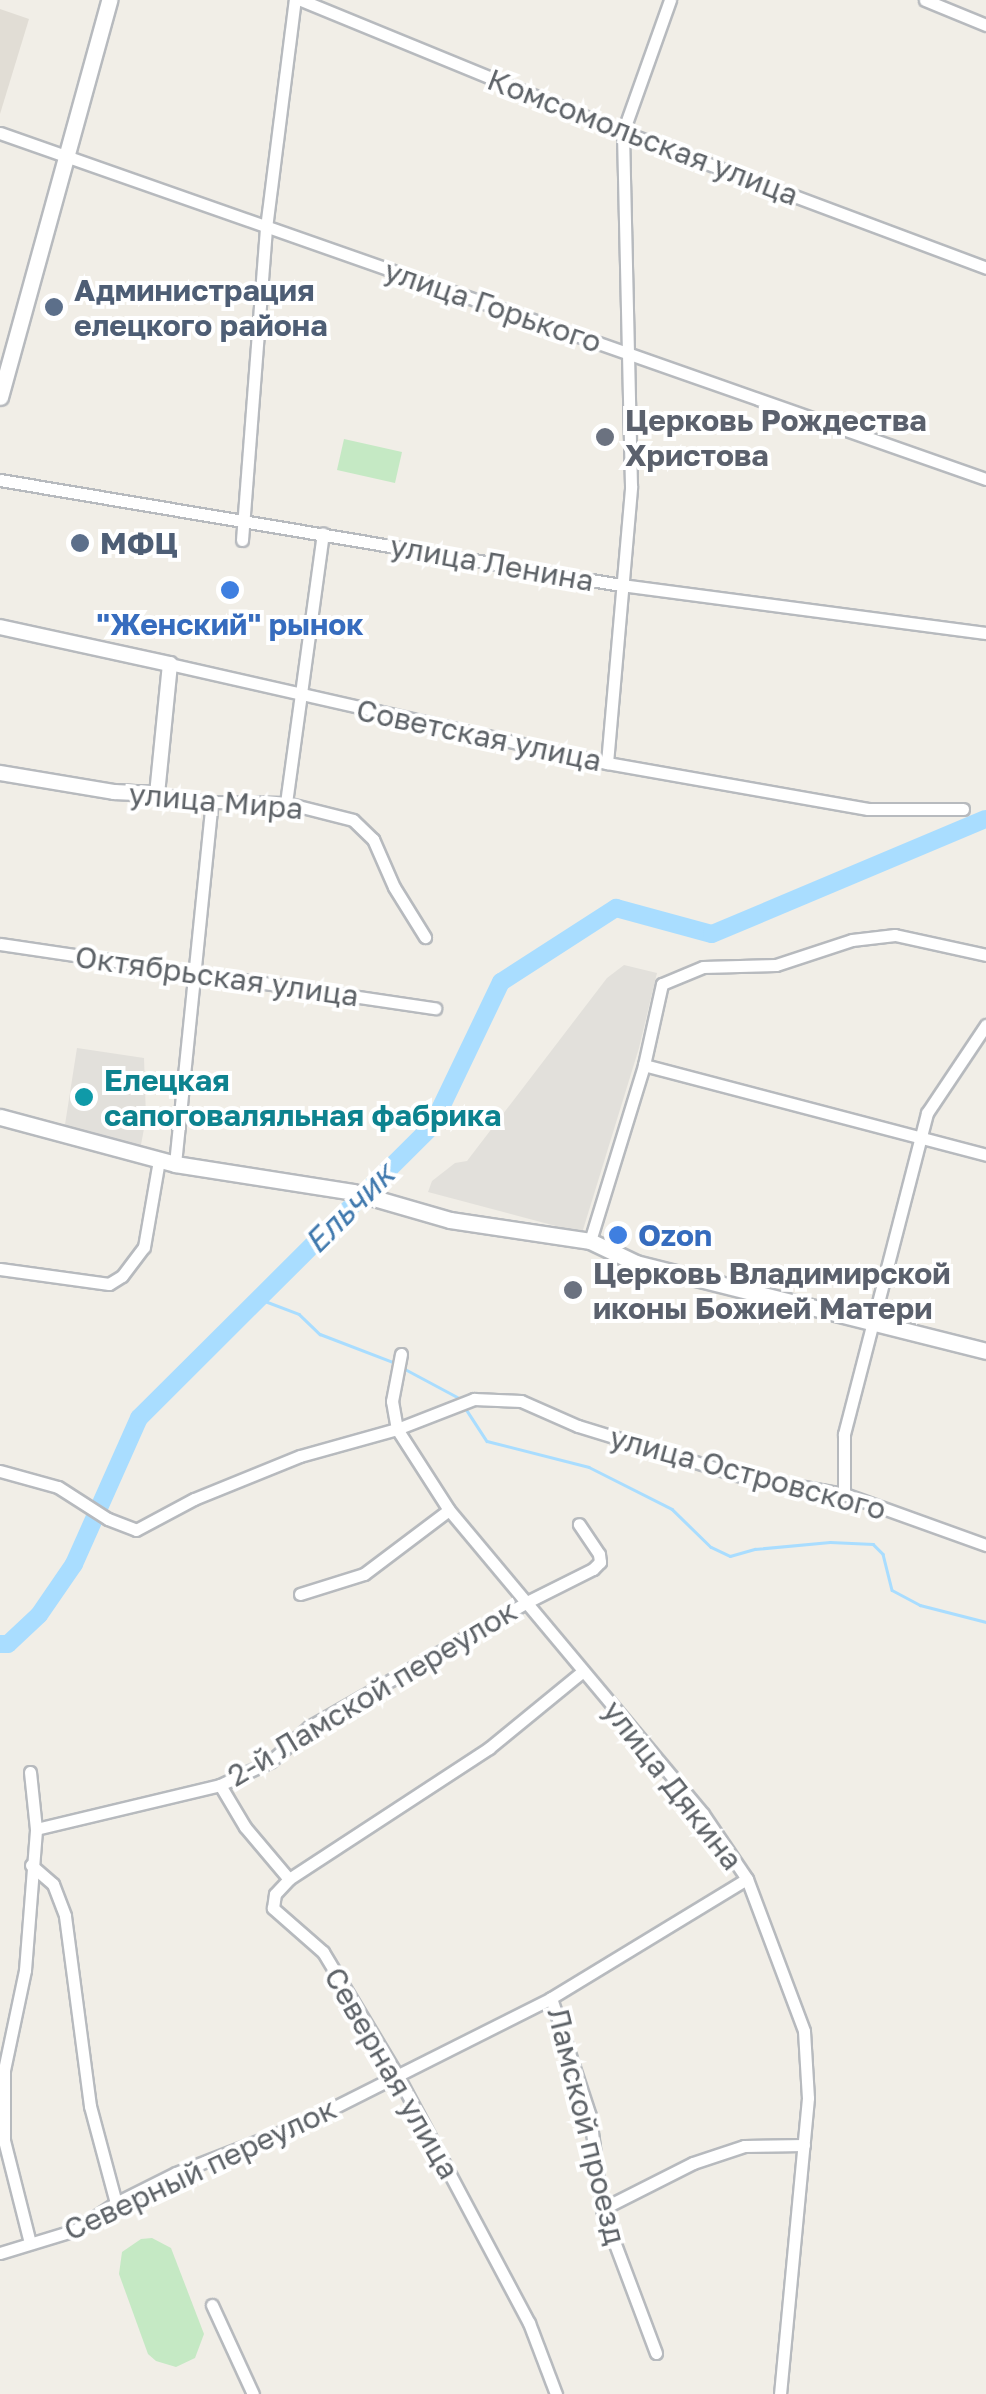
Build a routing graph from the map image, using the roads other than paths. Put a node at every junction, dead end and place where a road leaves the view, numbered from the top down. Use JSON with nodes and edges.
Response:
{"nodes":[{"id":1,"x":108,"y":0,"type":"edge"},
{"id":2,"x":298,"y":0,"type":"edge"},
{"id":3,"x":670,"y":0,"type":"edge"},
{"id":4,"x":925,"y":0,"type":"edge"},
{"id":5,"x":986,"y":25,"type":"edge"},
{"id":6,"x":623,"y":132,"type":"junction"},
{"id":7,"x":0,"y":133,"type":"edge"},
{"id":8,"x":66,"y":158,"type":"junction"},
{"id":9,"x":266,"y":228,"type":"junction"},
{"id":10,"x":986,"y":268,"type":"edge"},
{"id":11,"x":630,"y":354,"type":"junction"},
{"id":12,"x":0,"y":397,"type":"edge"},
{"id":13,"x":986,"y":479,"type":"edge"},
{"id":14,"x":0,"y":480,"type":"edge"},
{"id":15,"x":242,"y":520,"type":"junction"},
{"id":16,"x":323,"y":534,"type":"junction"},
{"id":17,"x":242,"y":540,"type":"dead end"},
{"id":18,"x":621,"y":585,"type":"junction"},
{"id":19,"x":0,"y":627,"type":"edge"},
{"id":20,"x":986,"y":633,"type":"edge"},
{"id":21,"x":170,"y":664,"type":"junction"},
{"id":22,"x":301,"y":696,"type":"junction"},
{"id":23,"x":606,"y":764,"type":"junction"},
{"id":24,"x":0,"y":772,"type":"edge"},
{"id":25,"x":157,"y":794,"type":"junction"},
{"id":26,"x":212,"y":802,"type":"junction"},
{"id":27,"x":286,"y":804,"type":"junction"},
{"id":28,"x":963,"y":809,"type":"dead end"},
{"id":29,"x":425,"y":937,"type":"dead end"},
{"id":30,"x":0,"y":944,"type":"edge"},
{"id":31,"x":986,"y":955,"type":"edge"},
{"id":32,"x":194,"y":973,"type":"junction"},
{"id":33,"x":435,"y":1008,"type":"dead end"},
{"id":34,"x":986,"y":1025,"type":"edge"},
{"id":35,"x":644,"y":1064,"type":"junction"},
{"id":36,"x":0,"y":1117,"type":"edge"},
{"id":37,"x":921,"y":1140,"type":"junction"},
{"id":38,"x":986,"y":1156,"type":"edge"},
{"id":39,"x":167,"y":1162,"type":"junction"},
{"id":40,"x":590,"y":1241,"type":"junction"},
{"id":41,"x":0,"y":1268,"type":"edge"},
{"id":42,"x":874,"y":1322,"type":"junction"},
{"id":43,"x":986,"y":1351,"type":"edge"},
{"id":44,"x":401,"y":1354,"type":"dead end"},
{"id":45,"x":397,"y":1429,"type":"junction"},
{"id":46,"x":0,"y":1472,"type":"edge"},
{"id":47,"x":844,"y":1494,"type":"junction"},
{"id":48,"x":449,"y":1510,"type":"junction"},
{"id":49,"x":579,"y":1524,"type":"dead end"},
{"id":50,"x":986,"y":1545,"type":"edge"},
{"id":51,"x":300,"y":1594,"type":"dead end"},
{"id":52,"x":527,"y":1602,"type":"junction"},
{"id":53,"x":582,"y":1672,"type":"junction"},
{"id":54,"x":30,"y":1772,"type":"dead end"},
{"id":55,"x":220,"y":1784,"type":"junction"},
{"id":56,"x":36,"y":1828,"type":"junction"},
{"id":57,"x":32,"y":1865,"type":"junction"},
{"id":58,"x":289,"y":1879,"type":"junction"},
{"id":59,"x":746,"y":1879,"type":"junction"},
{"id":60,"x":551,"y":1998,"type":"junction"},
{"id":61,"x":397,"y":2076,"type":"junction"},
{"id":62,"x":804,"y":2145,"type":"junction"},
{"id":63,"x":116,"y":2203,"type":"junction"},
{"id":64,"x":602,"y":2209,"type":"junction"},
{"id":65,"x":30,"y":2243,"type":"junction"},
{"id":66,"x":0,"y":2253,"type":"edge"},
{"id":67,"x":212,"y":2306,"type":"dead end"},
{"id":68,"x":656,"y":2354,"type":"dead end"},
{"id":69,"x":254,"y":2394,"type":"edge"},
{"id":70,"x":556,"y":2394,"type":"edge"},
{"id":71,"x":780,"y":2394,"type":"edge"}],
"edges":[{"from":1,"to":8,"type":"main road"},
{"from":2,"to":6,"type":"street","name":"Комсомольская улица"},
{"from":2,"to":9,"type":"street"},
{"from":3,"to":6,"type":"street"},
{"from":4,"to":5,"type":"street"},
{"from":6,"to":10,"type":"street","name":"Комсомольская улица"},
{"from":6,"to":11,"type":"street"},
{"from":7,"to":8,"type":"street","name":"улица Горького"},
{"from":8,"to":9,"type":"street","name":"улица Горького"},
{"from":8,"to":12,"type":"main road"},
{"from":9,"to":11,"type":"street","name":"улица Горького"},
{"from":9,"to":15,"type":"street"},
{"from":11,"to":13,"type":"street","name":"улица Горького"},
{"from":11,"to":18,"type":"street"},
{"from":14,"to":15,"type":"street","name":"улица Ленина"},
{"from":15,"to":16,"type":"street","name":"улица Ленина"},
{"from":15,"to":17,"type":"street"},
{"from":16,"to":18,"type":"street","name":"улица Ленина"},
{"from":16,"to":22,"type":"street"},
{"from":18,"to":20,"type":"street","name":"улица Ленина"},
{"from":18,"to":23,"type":"street"},
{"from":19,"to":21,"type":"street","name":"Советская улица"},
{"from":21,"to":22,"type":"street","name":"Советская улица"},
{"from":21,"to":25,"type":"street"},
{"from":22,"to":23,"type":"street","name":"Советская улица"},
{"from":22,"to":27,"type":"street"},
{"from":23,"to":28,"type":"street","name":"Советская улица"},
{"from":24,"to":25,"type":"street","name":"улица Мира"},
{"from":25,"to":26,"type":"street","name":"улица Мира"},
{"from":26,"to":27,"type":"street","name":"улица Мира"},
{"from":26,"to":32,"type":"street"},
{"from":27,"to":29,"type":"street","name":"улица Мира"},
{"from":30,"to":32,"type":"street","name":"Октябрьская улица"},
{"from":31,"to":35,"type":"street"},
{"from":32,"to":33,"type":"street","name":"Октябрьская улица"},
{"from":32,"to":39,"type":"street"},
{"from":34,"to":37,"type":"street"},
{"from":35,"to":37,"type":"street"},
{"from":35,"to":40,"type":"street"},
{"from":36,"to":39,"type":"main road"},
{"from":37,"to":38,"type":"street"},
{"from":37,"to":42,"type":"street"},
{"from":39,"to":40,"type":"main road"},
{"from":39,"to":41,"type":"street"},
{"from":40,"to":42,"type":"main road"},
{"from":42,"to":43,"type":"main road"},
{"from":42,"to":47,"type":"street"},
{"from":44,"to":45,"type":"street"},
{"from":45,"to":46,"type":"street","name":"улица Островского"},
{"from":45,"to":47,"type":"street","name":"улица Островского"},
{"from":45,"to":48,"type":"street","name":"улица Дякина"},
{"from":47,"to":50,"type":"street","name":"улица Островского"},
{"from":48,"to":51,"type":"street"},
{"from":48,"to":52,"type":"street","name":"улица Дякина"},
{"from":49,"to":52,"type":"street","name":"2-й Ламской переулок"},
{"from":52,"to":53,"type":"street","name":"улица Дякина"},
{"from":52,"to":55,"type":"street","name":"2-й Ламской переулок"},
{"from":53,"to":58,"type":"street"},
{"from":53,"to":59,"type":"street","name":"улица Дякина"},
{"from":54,"to":56,"type":"street"},
{"from":55,"to":56,"type":"street","name":"2-й Ламской переулок"},
{"from":55,"to":58,"type":"street"},
{"from":56,"to":57,"type":"street"},
{"from":57,"to":63,"type":"street"},
{"from":57,"to":65,"type":"street"},
{"from":58,"to":61,"type":"street","name":"Северная улица"},
{"from":59,"to":60,"type":"street","name":"Ламской проезд"},
{"from":59,"to":62,"type":"street","name":"улица Дякина"},
{"from":60,"to":61,"type":"street","name":"Северный переулок"},
{"from":60,"to":64,"type":"street","name":"Ламской проезд"},
{"from":61,"to":63,"type":"street","name":"Северный переулок"},
{"from":61,"to":70,"type":"street","name":"Северная улица"},
{"from":62,"to":64,"type":"street"},
{"from":62,"to":71,"type":"street","name":"улица Дякина"},
{"from":63,"to":65,"type":"street","name":"Северный переулок"},
{"from":64,"to":68,"type":"street","name":"Ламской проезд"},
{"from":65,"to":66,"type":"street","name":"Северный переулок"},
{"from":67,"to":69,"type":"street"}]}
